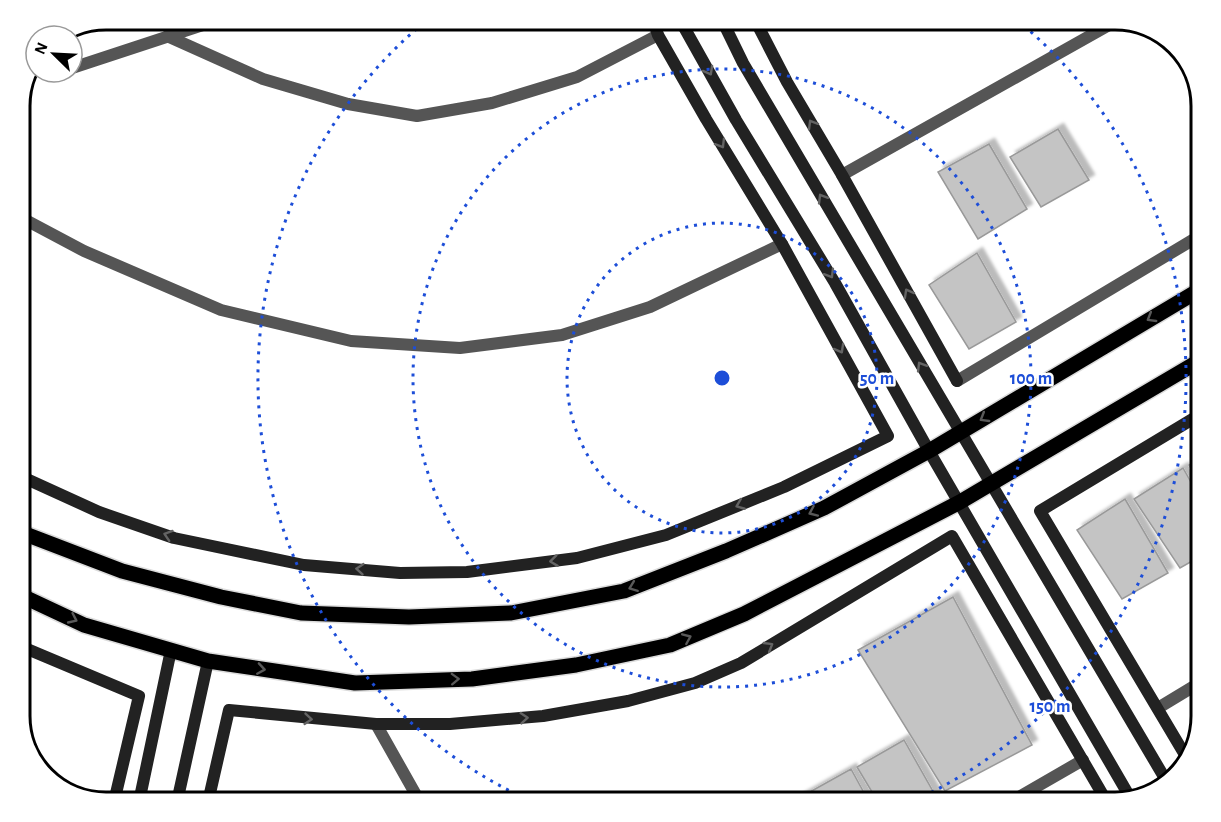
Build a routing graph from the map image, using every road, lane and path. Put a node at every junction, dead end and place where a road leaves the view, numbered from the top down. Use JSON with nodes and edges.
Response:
{"nodes":[{"id":1,"x":186,"y":30,"type":"edge"},
{"id":2,"x":657,"y":30,"type":"edge"},
{"id":3,"x":686,"y":30,"type":"edge"},
{"id":4,"x":727,"y":30,"type":"edge"},
{"id":5,"x":760,"y":30,"type":"edge"},
{"id":6,"x":1100,"y":30,"type":"edge"},
{"id":7,"x":658,"y":34,"type":"junction"},
{"id":8,"x":166,"y":36,"type":"junction"},
{"id":9,"x":84,"y":64,"type":"edge"},
{"id":10,"x":843,"y":175,"type":"junction"},
{"id":11,"x":30,"y":222,"type":"edge"},
{"id":12,"x":1191,"y":242,"type":"edge"},
{"id":13,"x":782,"y":244,"type":"junction"},
{"id":14,"x":1191,"y":295,"type":"edge"},
{"id":15,"x":1191,"y":366,"type":"edge"},
{"id":16,"x":957,"y":381,"type":"joint"},
{"id":17,"x":1191,"y":421,"type":"edge"},
{"id":18,"x":960,"y":432,"type":"junction"},
{"id":19,"x":929,"y":451,"type":"junction"},
{"id":20,"x":30,"y":481,"type":"edge"},
{"id":21,"x":991,"y":483,"type":"junction"},
{"id":22,"x":960,"y":502,"type":"junction"},
{"id":23,"x":30,"y":536,"type":"edge"},
{"id":24,"x":30,"y":600,"type":"edge"},
{"id":25,"x":30,"y":650,"type":"edge"},
{"id":26,"x":171,"y":650,"type":"junction"},
{"id":27,"x":208,"y":661,"type":"junction"},
{"id":28,"x":1191,"y":688,"type":"edge"},
{"id":29,"x":1158,"y":708,"type":"junction"},
{"id":30,"x":376,"y":724,"type":"junction"},
{"id":31,"x":1182,"y":750,"type":"edge"},
{"id":32,"x":1083,"y":760,"type":"junction"},
{"id":33,"x":1163,"y":775,"type":"edge"},
{"id":34,"x":1126,"y":791,"type":"edge"},
{"id":35,"x":116,"y":792,"type":"edge"},
{"id":36,"x":141,"y":792,"type":"edge"},
{"id":37,"x":179,"y":792,"type":"edge"},
{"id":38,"x":210,"y":792,"type":"edge"},
{"id":39,"x":414,"y":792,"type":"edge"},
{"id":40,"x":1027,"y":792,"type":"edge"},
{"id":41,"x":1101,"y":792,"type":"edge"}],
"edges":[{"from":1,"to":8,"type":"street"},
{"from":2,"to":7,"type":"main road"},
{"from":3,"to":19,"type":"main road","one_way":true},
{"from":18,"to":4,"type":"main road","one_way":true},
{"from":10,"to":5,"type":"main road","one_way":true},
{"from":6,"to":10,"type":"street"},
{"from":7,"to":8,"type":"street"},
{"from":7,"to":13,"type":"main road","one_way":true},
{"from":8,"to":9,"type":"street"},
{"from":16,"to":10,"type":"main road","one_way":true},
{"from":11,"to":13,"type":"street"},
{"from":12,"to":16,"type":"street"},
{"from":13,"to":20,"type":"main road","one_way":true},
{"from":14,"to":18,"type":"main road","one_way":true},
{"from":15,"to":21,"type":"main road"},
{"from":17,"to":29,"type":"main road"},
{"from":18,"to":19,"type":"main road"},
{"from":18,"to":21,"type":"main road"},
{"from":19,"to":22,"type":"main road"},
{"from":19,"to":23,"type":"main road","one_way":true},
{"from":21,"to":22,"type":"main road"},
{"from":21,"to":33,"type":"main road"},
{"from":27,"to":22,"type":"main road","one_way":true},
{"from":22,"to":34,"type":"main road"},
{"from":24,"to":26,"type":"main road","one_way":true},
{"from":25,"to":35,"type":"main road"},
{"from":26,"to":27,"type":"main road"},
{"from":26,"to":36,"type":"main road"},
{"from":27,"to":37,"type":"main road"},
{"from":28,"to":29,"type":"street"},
{"from":29,"to":31,"type":"main road"},
{"from":30,"to":32,"type":"main road","one_way":true},
{"from":38,"to":30,"type":"main road","one_way":true},
{"from":30,"to":39,"type":"street"},
{"from":32,"to":40,"type":"street"},
{"from":32,"to":41,"type":"main road"}]}
